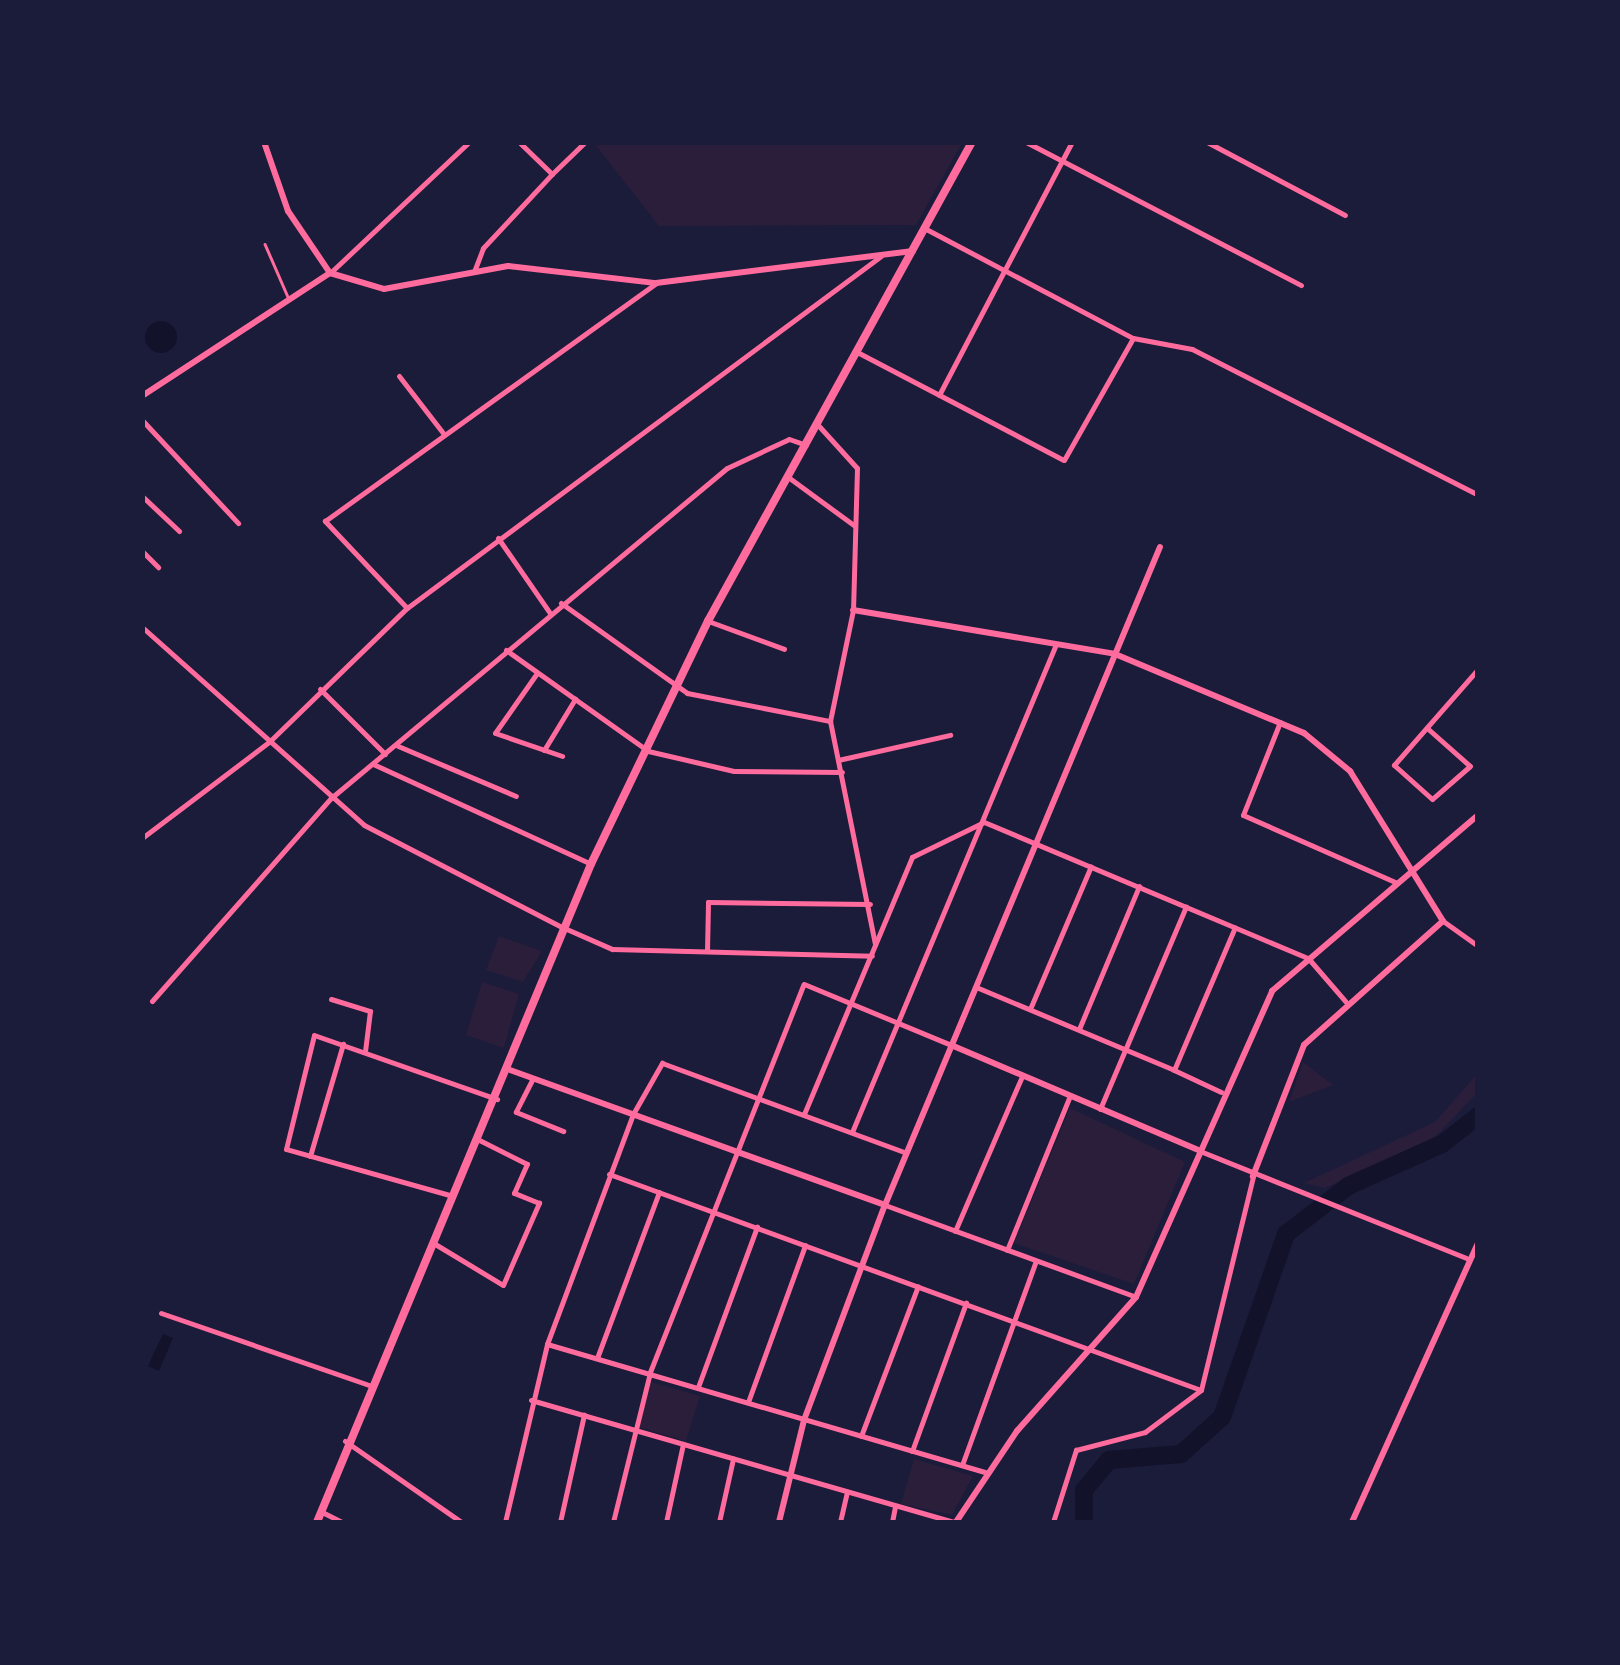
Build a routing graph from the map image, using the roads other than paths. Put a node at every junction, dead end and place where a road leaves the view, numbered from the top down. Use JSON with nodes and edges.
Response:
{"nodes":[{"id":1,"x":264,"y":142,"type":"edge"},
{"id":2,"x":469,"y":142,"type":"edge"},
{"id":3,"x":519,"y":142,"type":"edge"},
{"id":4,"x":585,"y":142,"type":"edge"},
{"id":5,"x":972,"y":142,"type":"edge"},
{"id":6,"x":1026,"y":142,"type":"edge"},
{"id":7,"x":1072,"y":142,"type":"edge"},
{"id":8,"x":1206,"y":142,"type":"edge"},
{"id":9,"x":1062,"y":161,"type":"junction"},
{"id":10,"x":552,"y":174,"type":"junction"},
{"id":11,"x":1345,"y":216,"type":"dead end"},
{"id":12,"x":926,"y":229,"type":"junction"},
{"id":13,"x":265,"y":244,"type":"dead end"},
{"id":14,"x":914,"y":251,"type":"junction"},
{"id":15,"x":882,"y":255,"type":"junction"},
{"id":16,"x":475,"y":269,"type":"junction"},
{"id":17,"x":1004,"y":270,"type":"junction"},
{"id":18,"x":330,"y":273,"type":"junction"},
{"id":19,"x":656,"y":283,"type":"junction"},
{"id":20,"x":1301,"y":285,"type":"dead end"},
{"id":21,"x":290,"y":300,"type":"junction"},
{"id":22,"x":1134,"y":338,"type":"junction"},
{"id":23,"x":857,"y":352,"type":"junction"},
{"id":24,"x":399,"y":376,"type":"dead end"},
{"id":25,"x":939,"y":395,"type":"junction"},
{"id":26,"x":142,"y":396,"type":"edge"},
{"id":27,"x":142,"y":420,"type":"edge"},
{"id":28,"x":817,"y":424,"type":"junction"},
{"id":29,"x":443,"y":434,"type":"junction"},
{"id":30,"x":806,"y":445,"type":"junction"},
{"id":31,"x":788,"y":477,"type":"junction"},
{"id":32,"x":142,"y":496,"type":"edge"},
{"id":33,"x":1478,"y":496,"type":"edge"},
{"id":34,"x":238,"y":523,"type":"dead end"},
{"id":35,"x":855,"y":526,"type":"junction"},
{"id":36,"x":180,"y":531,"type":"dead end"},
{"id":37,"x":498,"y":538,"type":"junction"},
{"id":38,"x":1160,"y":547,"type":"dead end"},
{"id":39,"x":142,"y":551,"type":"edge"},
{"id":40,"x":158,"y":567,"type":"dead end"},
{"id":41,"x":561,"y":603,"type":"junction"},
{"id":42,"x":407,"y":608,"type":"junction"},
{"id":43,"x":852,"y":610,"type":"junction"},
{"id":44,"x":550,"y":613,"type":"junction"},
{"id":45,"x":708,"y":621,"type":"junction"},
{"id":46,"x":142,"y":626,"type":"edge"},
{"id":47,"x":1056,"y":644,"type":"junction"},
{"id":48,"x":784,"y":649,"type":"dead end"},
{"id":49,"x":506,"y":650,"type":"junction"},
{"id":50,"x":1115,"y":654,"type":"junction"},
{"id":51,"x":1478,"y":669,"type":"edge"},
{"id":52,"x":537,"y":673,"type":"junction"},
{"id":53,"x":680,"y":687,"type":"junction"},
{"id":54,"x":320,"y":689,"type":"junction"},
{"id":55,"x":574,"y":700,"type":"junction"},
{"id":56,"x":830,"y":721,"type":"junction"},
{"id":57,"x":1280,"y":722,"type":"junction"},
{"id":58,"x":1427,"y":728,"type":"junction"},
{"id":59,"x":950,"y":735,"type":"dead end"},
{"id":60,"x":269,"y":742,"type":"junction"},
{"id":61,"x":398,"y":746,"type":"junction"},
{"id":62,"x":544,"y":750,"type":"junction"},
{"id":63,"x":648,"y":751,"type":"junction"},
{"id":64,"x":386,"y":754,"type":"junction"},
{"id":65,"x":562,"y":756,"type":"dead end"},
{"id":66,"x":838,"y":760,"type":"junction"},
{"id":67,"x":373,"y":764,"type":"junction"},
{"id":68,"x":842,"y":772,"type":"junction"},
{"id":69,"x":516,"y":796,"type":"dead end"},
{"id":70,"x":331,"y":798,"type":"junction"},
{"id":71,"x":1478,"y":815,"type":"edge"},
{"id":72,"x":984,"y":822,"type":"junction"},
{"id":73,"x":142,"y":838,"type":"edge"},
{"id":74,"x":1036,"y":843,"type":"junction"},
{"id":75,"x":591,"y":864,"type":"junction"},
{"id":76,"x":1090,"y":866,"type":"junction"},
{"id":77,"x":1410,"y":872,"type":"junction"},
{"id":78,"x":1397,"y":883,"type":"junction"},
{"id":79,"x":1139,"y":886,"type":"junction"},
{"id":80,"x":870,"y":904,"type":"junction"},
{"id":81,"x":1186,"y":906,"type":"junction"},
{"id":82,"x":1443,"y":922,"type":"junction"},
{"id":83,"x":1234,"y":926,"type":"junction"},
{"id":84,"x":562,"y":927,"type":"junction"},
{"id":85,"x":1478,"y":946,"type":"edge"},
{"id":86,"x":875,"y":948,"type":"junction"},
{"id":87,"x":707,"y":951,"type":"junction"},
{"id":88,"x":872,"y":956,"type":"junction"},
{"id":89,"x":1308,"y":958,"type":"junction"},
{"id":90,"x":976,"y":987,"type":"junction"},
{"id":91,"x":330,"y":999,"type":"dead end"},
{"id":92,"x":152,"y":1001,"type":"dead end"},
{"id":93,"x":1346,"y":1002,"type":"junction"},
{"id":94,"x":852,"y":1004,"type":"junction"},
{"id":95,"x":1030,"y":1009,"type":"junction"},
{"id":96,"x":898,"y":1024,"type":"junction"},
{"id":97,"x":1079,"y":1029,"type":"junction"},
{"id":98,"x":343,"y":1044,"type":"junction"},
{"id":99,"x":950,"y":1045,"type":"junction"},
{"id":100,"x":1127,"y":1049,"type":"junction"},
{"id":101,"x":364,"y":1051,"type":"junction"},
{"id":102,"x":510,"y":1070,"type":"junction"},
{"id":103,"x":1174,"y":1070,"type":"junction"},
{"id":104,"x":1022,"y":1076,"type":"junction"},
{"id":105,"x":533,"y":1078,"type":"junction"},
{"id":106,"x":1222,"y":1092,"type":"junction"},
{"id":107,"x":756,"y":1096,"type":"junction"},
{"id":108,"x":1070,"y":1096,"type":"junction"},
{"id":109,"x":498,"y":1099,"type":"junction"},
{"id":110,"x":1100,"y":1108,"type":"junction"},
{"id":111,"x":633,"y":1114,"type":"junction"},
{"id":112,"x":804,"y":1114,"type":"junction"},
{"id":113,"x":564,"y":1130,"type":"dead end"},
{"id":114,"x":852,"y":1132,"type":"junction"},
{"id":115,"x":480,"y":1140,"type":"junction"},
{"id":116,"x":732,"y":1150,"type":"junction"},
{"id":117,"x":1198,"y":1150,"type":"junction"},
{"id":118,"x":906,"y":1153,"type":"junction"},
{"id":119,"x":310,"y":1156,"type":"junction"},
{"id":120,"x":609,"y":1174,"type":"junction"},
{"id":121,"x":1253,"y":1176,"type":"junction"},
{"id":122,"x":658,"y":1192,"type":"junction"},
{"id":123,"x":453,"y":1196,"type":"junction"},
{"id":124,"x":884,"y":1205,"type":"junction"},
{"id":125,"x":709,"y":1210,"type":"junction"},
{"id":126,"x":757,"y":1228,"type":"junction"},
{"id":127,"x":955,"y":1231,"type":"junction"},
{"id":128,"x":432,"y":1242,"type":"junction"},
{"id":129,"x":1478,"y":1243,"type":"edge"},
{"id":130,"x":805,"y":1244,"type":"junction"},
{"id":131,"x":1007,"y":1250,"type":"junction"},
{"id":132,"x":1466,"y":1258,"type":"junction"},
{"id":133,"x":1036,"y":1261,"type":"junction"},
{"id":134,"x":862,"y":1265,"type":"junction"},
{"id":135,"x":918,"y":1286,"type":"junction"},
{"id":136,"x":1136,"y":1297,"type":"junction"},
{"id":137,"x":966,"y":1303,"type":"junction"},
{"id":138,"x":161,"y":1313,"type":"dead end"},
{"id":139,"x":1014,"y":1321,"type":"junction"},
{"id":140,"x":547,"y":1344,"type":"junction"},
{"id":141,"x":1096,"y":1351,"type":"junction"},
{"id":142,"x":597,"y":1358,"type":"junction"},
{"id":143,"x":650,"y":1372,"type":"junction"},
{"id":144,"x":369,"y":1385,"type":"junction"},
{"id":145,"x":698,"y":1387,"type":"junction"},
{"id":146,"x":1201,"y":1390,"type":"junction"},
{"id":147,"x":531,"y":1400,"type":"junction"},
{"id":148,"x":748,"y":1402,"type":"junction"},
{"id":149,"x":584,"y":1416,"type":"junction"},
{"id":150,"x":804,"y":1420,"type":"junction"},
{"id":151,"x":633,"y":1430,"type":"junction"},
{"id":152,"x":861,"y":1436,"type":"junction"},
{"id":153,"x":345,"y":1441,"type":"junction"},
{"id":154,"x":683,"y":1444,"type":"junction"},
{"id":155,"x":912,"y":1451,"type":"junction"},
{"id":156,"x":733,"y":1459,"type":"junction"},
{"id":157,"x":962,"y":1465,"type":"junction"},
{"id":158,"x":985,"y":1472,"type":"junction"},
{"id":159,"x":789,"y":1475,"type":"junction"},
{"id":160,"x":847,"y":1492,"type":"junction"},
{"id":161,"x":895,"y":1506,"type":"junction"},
{"id":162,"x":320,"y":1511,"type":"junction"},
{"id":163,"x":316,"y":1522,"type":"edge"},
{"id":164,"x":342,"y":1522,"type":"edge"},
{"id":165,"x":462,"y":1522,"type":"edge"},
{"id":166,"x":505,"y":1522,"type":"edge"},
{"id":167,"x":560,"y":1522,"type":"edge"},
{"id":168,"x":613,"y":1522,"type":"edge"},
{"id":169,"x":666,"y":1522,"type":"edge"},
{"id":170,"x":719,"y":1522,"type":"edge"},
{"id":171,"x":778,"y":1522,"type":"edge"},
{"id":172,"x":840,"y":1522,"type":"edge"},
{"id":173,"x":892,"y":1522,"type":"edge"},
{"id":174,"x":954,"y":1522,"type":"edge"},
{"id":175,"x":1054,"y":1522,"type":"edge"},
{"id":176,"x":1352,"y":1522,"type":"edge"}],
"edges":[{"from":1,"to":18,"type":"street"},
{"from":2,"to":18,"type":"street"},
{"from":3,"to":10,"type":"street"},
{"from":4,"to":10,"type":"street"},
{"from":5,"to":12,"type":"main road"},
{"from":6,"to":9,"type":"street"},
{"from":7,"to":9,"type":"street"},
{"from":8,"to":11,"type":"street"},
{"from":9,"to":17,"type":"street"},
{"from":9,"to":20,"type":"street"},
{"from":10,"to":16,"type":"street"},
{"from":12,"to":14,"type":"main road"},
{"from":12,"to":17,"type":"street"},
{"from":13,"to":21,"type":"lane"},
{"from":14,"to":15,"type":"street"},
{"from":14,"to":23,"type":"main road"},
{"from":15,"to":19,"type":"street"},
{"from":15,"to":37,"type":"street"},
{"from":16,"to":18,"type":"street"},
{"from":16,"to":19,"type":"street"},
{"from":17,"to":22,"type":"street"},
{"from":17,"to":25,"type":"street"},
{"from":18,"to":21,"type":"street"},
{"from":19,"to":29,"type":"street"},
{"from":21,"to":26,"type":"street"},
{"from":22,"to":25,"type":"street"},
{"from":22,"to":33,"type":"street"},
{"from":23,"to":25,"type":"street"},
{"from":23,"to":28,"type":"main road"},
{"from":24,"to":29,"type":"street"},
{"from":27,"to":34,"type":"street"},
{"from":28,"to":30,"type":"main road"},
{"from":28,"to":35,"type":"street"},
{"from":29,"to":42,"type":"street"},
{"from":30,"to":31,"type":"main road"},
{"from":30,"to":41,"type":"street"},
{"from":31,"to":35,"type":"street"},
{"from":31,"to":45,"type":"main road"},
{"from":32,"to":36,"type":"street"},
{"from":35,"to":43,"type":"street"},
{"from":37,"to":42,"type":"street"},
{"from":37,"to":44,"type":"street"},
{"from":38,"to":50,"type":"street"},
{"from":39,"to":40,"type":"street"},
{"from":41,"to":44,"type":"street"},
{"from":41,"to":53,"type":"street"},
{"from":42,"to":54,"type":"street"},
{"from":43,"to":47,"type":"street"},
{"from":43,"to":56,"type":"street"},
{"from":44,"to":49,"type":"street"},
{"from":45,"to":48,"type":"street"},
{"from":45,"to":53,"type":"main road"},
{"from":46,"to":60,"type":"street"},
{"from":47,"to":50,"type":"street"},
{"from":47,"to":72,"type":"street"},
{"from":49,"to":52,"type":"street"},
{"from":49,"to":61,"type":"street"},
{"from":50,"to":57,"type":"street"},
{"from":50,"to":74,"type":"street"},
{"from":51,"to":58,"type":"street"},
{"from":52,"to":55,"type":"street"},
{"from":52,"to":62,"type":"street"},
{"from":53,"to":56,"type":"street"},
{"from":53,"to":63,"type":"main road"},
{"from":54,"to":60,"type":"street"},
{"from":54,"to":64,"type":"street"},
{"from":55,"to":62,"type":"street"},
{"from":55,"to":63,"type":"street"},
{"from":56,"to":66,"type":"street"},
{"from":57,"to":77,"type":"street"},
{"from":57,"to":78,"type":"street"},
{"from":58,"to":58,"type":"street"},
{"from":59,"to":66,"type":"street"},
{"from":60,"to":70,"type":"street"},
{"from":60,"to":73,"type":"street"},
{"from":61,"to":64,"type":"street"},
{"from":61,"to":69,"type":"street"},
{"from":62,"to":65,"type":"street"},
{"from":63,"to":68,"type":"street"},
{"from":63,"to":75,"type":"main road"},
{"from":64,"to":67,"type":"street"},
{"from":66,"to":68,"type":"street"},
{"from":67,"to":70,"type":"street"},
{"from":67,"to":75,"type":"street"},
{"from":68,"to":80,"type":"street"},
{"from":70,"to":84,"type":"street"},
{"from":70,"to":92,"type":"street"},
{"from":71,"to":77,"type":"street"},
{"from":72,"to":74,"type":"street"},
{"from":72,"to":86,"type":"street"},
{"from":72,"to":96,"type":"street"},
{"from":74,"to":76,"type":"street"},
{"from":74,"to":90,"type":"street"},
{"from":75,"to":84,"type":"main road"},
{"from":76,"to":79,"type":"street"},
{"from":76,"to":95,"type":"street"},
{"from":77,"to":78,"type":"street"},
{"from":77,"to":82,"type":"street"},
{"from":78,"to":89,"type":"street"},
{"from":79,"to":81,"type":"street"},
{"from":79,"to":97,"type":"street"},
{"from":80,"to":86,"type":"street"},
{"from":80,"to":87,"type":"street"},
{"from":81,"to":83,"type":"street"},
{"from":81,"to":100,"type":"street"},
{"from":82,"to":85,"type":"street"},
{"from":82,"to":93,"type":"street"},
{"from":83,"to":89,"type":"street"},
{"from":83,"to":103,"type":"street"},
{"from":84,"to":87,"type":"street"},
{"from":84,"to":102,"type":"main road"},
{"from":86,"to":88,"type":"street"},
{"from":87,"to":88,"type":"street"},
{"from":88,"to":94,"type":"street"},
{"from":89,"to":93,"type":"street"},
{"from":89,"to":106,"type":"street"},
{"from":90,"to":95,"type":"street"},
{"from":90,"to":99,"type":"street"},
{"from":91,"to":101,"type":"street"},
{"from":93,"to":121,"type":"street"},
{"from":94,"to":96,"type":"street"},
{"from":94,"to":107,"type":"street"},
{"from":94,"to":112,"type":"street"},
{"from":95,"to":97,"type":"street"},
{"from":96,"to":99,"type":"street"},
{"from":96,"to":114,"type":"street"},
{"from":97,"to":100,"type":"street"},
{"from":98,"to":101,"type":"street"},
{"from":98,"to":119,"type":"street"},
{"from":98,"to":119,"type":"street"},
{"from":99,"to":104,"type":"street"},
{"from":99,"to":118,"type":"street"},
{"from":100,"to":103,"type":"street"},
{"from":100,"to":110,"type":"street"},
{"from":101,"to":109,"type":"street"},
{"from":102,"to":105,"type":"street"},
{"from":102,"to":109,"type":"main road"},
{"from":103,"to":106,"type":"street"},
{"from":104,"to":108,"type":"street"},
{"from":104,"to":127,"type":"street"},
{"from":105,"to":111,"type":"street"},
{"from":105,"to":113,"type":"street"},
{"from":106,"to":117,"type":"street"},
{"from":107,"to":111,"type":"street"},
{"from":107,"to":112,"type":"street"},
{"from":107,"to":116,"type":"street"},
{"from":108,"to":110,"type":"street"},
{"from":108,"to":131,"type":"street"},
{"from":109,"to":115,"type":"main road"},
{"from":110,"to":117,"type":"street"},
{"from":111,"to":116,"type":"street"},
{"from":111,"to":120,"type":"street"},
{"from":112,"to":114,"type":"street"},
{"from":114,"to":118,"type":"street"},
{"from":115,"to":123,"type":"main road"},
{"from":115,"to":128,"type":"street"},
{"from":116,"to":124,"type":"street"},
{"from":116,"to":125,"type":"street"},
{"from":117,"to":121,"type":"street"},
{"from":117,"to":136,"type":"street"},
{"from":118,"to":124,"type":"street"},
{"from":119,"to":123,"type":"street"},
{"from":120,"to":122,"type":"street"},
{"from":120,"to":140,"type":"street"},
{"from":121,"to":132,"type":"street"},
{"from":121,"to":146,"type":"street"},
{"from":122,"to":125,"type":"street"},
{"from":122,"to":142,"type":"street"},
{"from":123,"to":128,"type":"main road"},
{"from":124,"to":127,"type":"street"},
{"from":124,"to":134,"type":"street"},
{"from":125,"to":126,"type":"street"},
{"from":125,"to":143,"type":"street"},
{"from":126,"to":130,"type":"street"},
{"from":126,"to":145,"type":"street"},
{"from":127,"to":131,"type":"street"},
{"from":128,"to":144,"type":"main road"},
{"from":129,"to":132,"type":"street"},
{"from":130,"to":134,"type":"street"},
{"from":130,"to":148,"type":"street"},
{"from":131,"to":133,"type":"street"},
{"from":132,"to":176,"type":"street"},
{"from":133,"to":136,"type":"street"},
{"from":133,"to":139,"type":"street"},
{"from":134,"to":135,"type":"street"},
{"from":134,"to":150,"type":"street"},
{"from":135,"to":137,"type":"street"},
{"from":135,"to":152,"type":"street"},
{"from":136,"to":141,"type":"street"},
{"from":137,"to":139,"type":"street"},
{"from":137,"to":155,"type":"street"},
{"from":138,"to":144,"type":"street"},
{"from":139,"to":141,"type":"street"},
{"from":139,"to":157,"type":"street"},
{"from":140,"to":142,"type":"street"},
{"from":140,"to":147,"type":"street"},
{"from":141,"to":146,"type":"street"},
{"from":141,"to":158,"type":"street"},
{"from":142,"to":143,"type":"street"},
{"from":143,"to":145,"type":"street"},
{"from":143,"to":151,"type":"street"},
{"from":144,"to":153,"type":"main road"},
{"from":145,"to":148,"type":"street"},
{"from":146,"to":175,"type":"street"},
{"from":147,"to":149,"type":"street"},
{"from":147,"to":166,"type":"street"},
{"from":148,"to":150,"type":"street"},
{"from":149,"to":151,"type":"street"},
{"from":149,"to":167,"type":"street"},
{"from":150,"to":152,"type":"street"},
{"from":150,"to":159,"type":"street"},
{"from":151,"to":154,"type":"street"},
{"from":151,"to":168,"type":"street"},
{"from":152,"to":155,"type":"street"},
{"from":153,"to":162,"type":"main road"},
{"from":153,"to":165,"type":"street"},
{"from":154,"to":156,"type":"street"},
{"from":154,"to":169,"type":"street"},
{"from":155,"to":157,"type":"street"},
{"from":156,"to":159,"type":"street"},
{"from":156,"to":170,"type":"street"},
{"from":157,"to":158,"type":"street"},
{"from":158,"to":174,"type":"street"},
{"from":159,"to":160,"type":"street"},
{"from":159,"to":171,"type":"street"},
{"from":160,"to":161,"type":"street"},
{"from":160,"to":172,"type":"street"},
{"from":161,"to":173,"type":"street"},
{"from":161,"to":174,"type":"street"},
{"from":162,"to":163,"type":"main road"},
{"from":162,"to":164,"type":"street"}]}
